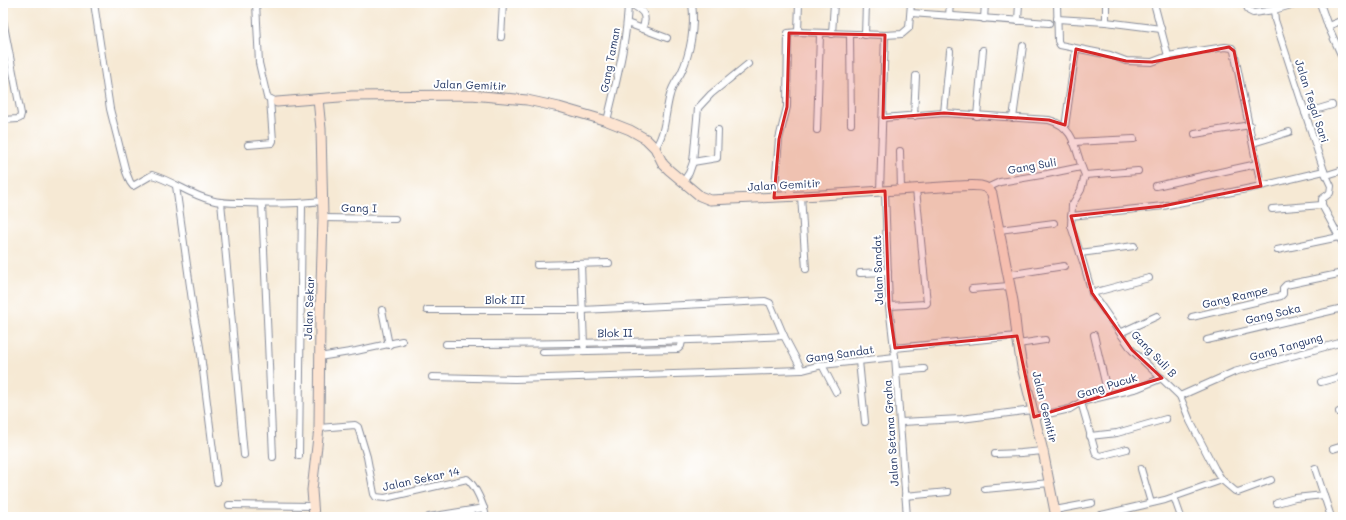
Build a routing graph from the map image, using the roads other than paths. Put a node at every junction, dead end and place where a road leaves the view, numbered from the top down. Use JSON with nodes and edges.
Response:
{"nodes":[{"id":1,"x":94,"y":3,"type":"edge"},
{"id":2,"x":256,"y":3,"type":"edge"},
{"id":3,"x":503,"y":3,"type":"edge"},
{"id":4,"x":629,"y":3,"type":"edge"},
{"id":5,"x":692,"y":3,"type":"edge"},
{"id":6,"x":799,"y":3,"type":"edge"},
{"id":7,"x":834,"y":3,"type":"edge"},
{"id":8,"x":866,"y":3,"type":"edge"},
{"id":9,"x":911,"y":3,"type":"edge"},
{"id":10,"x":950,"y":3,"type":"edge"},
{"id":11,"x":985,"y":3,"type":"edge"},
{"id":12,"x":1019,"y":3,"type":"edge"},
{"id":13,"x":1057,"y":3,"type":"edge"},
{"id":14,"x":1106,"y":3,"type":"edge"},
{"id":15,"x":1154,"y":3,"type":"edge"},
{"id":16,"x":1245,"y":3,"type":"edge"},
{"id":17,"x":1298,"y":3,"type":"edge"},
{"id":18,"x":1320,"y":3,"type":"edge"},
{"id":19,"x":1274,"y":10,"type":"junction"},
{"id":20,"x":911,"y":13,"type":"junction"},
{"id":21,"x":949,"y":16,"type":"junction"},
{"id":22,"x":984,"y":19,"type":"junction"},
{"id":23,"x":1057,"y":19,"type":"junction"},
{"id":24,"x":3,"y":20,"type":"edge"},
{"id":25,"x":1343,"y":20,"type":"edge"},
{"id":26,"x":1018,"y":21,"type":"junction"},
{"id":27,"x":1106,"y":22,"type":"junction"},
{"id":28,"x":627,"y":23,"type":"junction"},
{"id":29,"x":1049,"y":23,"type":"dead end"},
{"id":30,"x":1328,"y":26,"type":"junction"},
{"id":31,"x":1161,"y":29,"type":"junction"},
{"id":32,"x":642,"y":30,"type":"junction"},
{"id":33,"x":798,"y":32,"type":"junction"},
{"id":34,"x":820,"y":34,"type":"junction"},
{"id":35,"x":832,"y":34,"type":"junction"},
{"id":36,"x":850,"y":35,"type":"junction"},
{"id":37,"x":865,"y":35,"type":"junction"},
{"id":38,"x":885,"y":35,"type":"junction"},
{"id":39,"x":501,"y":37,"type":"dead end"},
{"id":40,"x":667,"y":38,"type":"dead end"},
{"id":41,"x":1023,"y":46,"type":"dead end"},
{"id":42,"x":1076,"y":49,"type":"junction"},
{"id":43,"x":983,"y":50,"type":"dead end"},
{"id":44,"x":950,"y":51,"type":"dead end"},
{"id":45,"x":1168,"y":56,"type":"junction"},
{"id":46,"x":1343,"y":58,"type":"edge"},
{"id":47,"x":748,"y":64,"type":"dead end"},
{"id":48,"x":916,"y":76,"type":"dead end"},
{"id":49,"x":318,"y":99,"type":"junction"},
{"id":50,"x":273,"y":101,"type":"junction"},
{"id":51,"x":1332,"y":105,"type":"dead end"},
{"id":52,"x":944,"y":113,"type":"junction"},
{"id":53,"x":1305,"y":113,"type":"junction"},
{"id":54,"x":914,"y":116,"type":"junction"},
{"id":55,"x":977,"y":116,"type":"junction"},
{"id":56,"x":883,"y":118,"type":"junction"},
{"id":57,"x":1013,"y":118,"type":"junction"},
{"id":58,"x":3,"y":120,"type":"edge"},
{"id":59,"x":607,"y":121,"type":"junction"},
{"id":60,"x":851,"y":124,"type":"dead end"},
{"id":61,"x":1250,"y":125,"type":"junction"},
{"id":62,"x":1065,"y":127,"type":"junction"},
{"id":63,"x":718,"y":130,"type":"dead end"},
{"id":64,"x":817,"y":130,"type":"dead end"},
{"id":65,"x":1289,"y":132,"type":"dead end"},
{"id":66,"x":1196,"y":134,"type":"dead end"},
{"id":67,"x":1134,"y":139,"type":"dead end"},
{"id":68,"x":1074,"y":142,"type":"junction"},
{"id":69,"x":1253,"y":143,"type":"junction"},
{"id":70,"x":248,"y":145,"type":"dead end"},
{"id":71,"x":655,"y":148,"type":"junction"},
{"id":72,"x":900,"y":151,"type":"dead end"},
{"id":73,"x":693,"y":162,"type":"junction"},
{"id":74,"x":1257,"y":164,"type":"junction"},
{"id":75,"x":1081,"y":167,"type":"junction"},
{"id":76,"x":1343,"y":170,"type":"edge"},
{"id":77,"x":1138,"y":171,"type":"dead end"},
{"id":78,"x":1325,"y":173,"type":"junction"},
{"id":79,"x":1085,"y":175,"type":"junction"},
{"id":80,"x":683,"y":182,"type":"junction"},
{"id":81,"x":176,"y":186,"type":"junction"},
{"id":82,"x":1156,"y":186,"type":"dead end"},
{"id":83,"x":1261,"y":186,"type":"junction"},
{"id":84,"x":987,"y":188,"type":"junction"},
{"id":85,"x":901,"y":189,"type":"junction"},
{"id":86,"x":916,"y":189,"type":"junction"},
{"id":87,"x":882,"y":191,"type":"junction"},
{"id":88,"x":801,"y":196,"type":"junction"},
{"id":89,"x":774,"y":198,"type":"junction"},
{"id":90,"x":324,"y":201,"type":"junction"},
{"id":91,"x":220,"y":202,"type":"junction"},
{"id":92,"x":262,"y":204,"type":"junction"},
{"id":93,"x":302,"y":204,"type":"junction"},
{"id":94,"x":1322,"y":204,"type":"junction"},
{"id":95,"x":1272,"y":209,"type":"dead end"},
{"id":96,"x":1070,"y":216,"type":"junction"},
{"id":97,"x":324,"y":218,"type":"junction"},
{"id":98,"x":395,"y":219,"type":"dead end"},
{"id":99,"x":1054,"y":223,"type":"dead end"},
{"id":100,"x":999,"y":230,"type":"junction"},
{"id":101,"x":1339,"y":237,"type":"junction"},
{"id":102,"x":1343,"y":244,"type":"edge"},
{"id":103,"x":1134,"y":246,"type":"dead end"},
{"id":104,"x":1276,"y":250,"type":"dead end"},
{"id":105,"x":1080,"y":253,"type":"junction"},
{"id":106,"x":608,"y":263,"type":"dead end"},
{"id":107,"x":581,"y":264,"type":"junction"},
{"id":108,"x":536,"y":265,"type":"dead end"},
{"id":109,"x":1064,"y":266,"type":"dead end"},
{"id":110,"x":806,"y":269,"type":"dead end"},
{"id":111,"x":888,"y":272,"type":"junction"},
{"id":112,"x":860,"y":273,"type":"dead end"},
{"id":113,"x":1343,"y":273,"type":"edge"},
{"id":114,"x":1007,"y":275,"type":"junction"},
{"id":115,"x":1149,"y":278,"type":"dead end"},
{"id":116,"x":1009,"y":286,"type":"junction"},
{"id":117,"x":972,"y":289,"type":"dead end"},
{"id":118,"x":1092,"y":293,"type":"junction"},
{"id":119,"x":889,"y":306,"type":"junction"},
{"id":120,"x":1343,"y":308,"type":"edge"},
{"id":121,"x":382,"y":310,"type":"dead end"},
{"id":122,"x":427,"y":310,"type":"dead end"},
{"id":123,"x":582,"y":310,"type":"junction"},
{"id":124,"x":1157,"y":316,"type":"dead end"},
{"id":125,"x":1192,"y":317,"type":"dead end"},
{"id":126,"x":1120,"y":333,"type":"junction"},
{"id":127,"x":1094,"y":335,"type":"dead end"},
{"id":128,"x":784,"y":336,"type":"junction"},
{"id":129,"x":1017,"y":340,"type":"junction"},
{"id":130,"x":1045,"y":340,"type":"dead end"},
{"id":131,"x":1207,"y":340,"type":"dead end"},
{"id":132,"x":402,"y":341,"type":"dead end"},
{"id":133,"x":682,"y":341,"type":"junction"},
{"id":134,"x":1343,"y":342,"type":"edge"},
{"id":135,"x":389,"y":344,"type":"junction"},
{"id":136,"x":446,"y":344,"type":"dead end"},
{"id":137,"x":584,"y":344,"type":"junction"},
{"id":138,"x":894,"y":348,"type":"junction"},
{"id":139,"x":584,"y":351,"type":"junction"},
{"id":140,"x":543,"y":352,"type":"dead end"},
{"id":141,"x":319,"y":357,"type":"junction"},
{"id":142,"x":895,"y":357,"type":"junction"},
{"id":143,"x":859,"y":361,"type":"junction"},
{"id":144,"x":822,"y":365,"type":"junction"},
{"id":145,"x":924,"y":369,"type":"dead end"},
{"id":146,"x":802,"y":370,"type":"junction"},
{"id":147,"x":897,"y":371,"type":"junction"},
{"id":148,"x":1343,"y":376,"type":"edge"},
{"id":149,"x":432,"y":377,"type":"dead end"},
{"id":150,"x":1162,"y":378,"type":"junction"},
{"id":151,"x":1321,"y":382,"type":"dead end"},
{"id":152,"x":836,"y":392,"type":"dead end"},
{"id":153,"x":1108,"y":395,"type":"junction"},
{"id":154,"x":1180,"y":396,"type":"junction"},
{"id":155,"x":1081,"y":402,"type":"junction"},
{"id":156,"x":1033,"y":414,"type":"junction"},
{"id":157,"x":1166,"y":419,"type":"dead end"},
{"id":158,"x":865,"y":422,"type":"dead end"},
{"id":159,"x":901,"y":422,"type":"junction"},
{"id":160,"x":319,"y":428,"type":"junction"},
{"id":161,"x":1090,"y":436,"type":"junction"},
{"id":162,"x":1343,"y":446,"type":"edge"},
{"id":163,"x":1127,"y":449,"type":"dead end"},
{"id":164,"x":1333,"y":449,"type":"dead end"},
{"id":165,"x":1043,"y":450,"type":"junction"},
{"id":166,"x":995,"y":454,"type":"dead end"},
{"id":167,"x":244,"y":455,"type":"dead end"},
{"id":168,"x":299,"y":456,"type":"dead end"},
{"id":169,"x":273,"y":457,"type":"dead end"},
{"id":170,"x":1315,"y":468,"type":"dead end"},
{"id":171,"x":1141,"y":469,"type":"dead end"},
{"id":172,"x":1222,"y":480,"type":"junction"},
{"id":173,"x":1271,"y":480,"type":"dead end"},
{"id":174,"x":217,"y":482,"type":"dead end"},
{"id":175,"x":1050,"y":483,"type":"junction"},
{"id":176,"x":985,"y":489,"type":"dead end"},
{"id":177,"x":948,"y":492,"type":"dead end"},
{"id":178,"x":1324,"y":495,"type":"junction"},
{"id":179,"x":905,"y":496,"type":"junction"},
{"id":180,"x":1174,"y":497,"type":"junction"},
{"id":181,"x":1092,"y":503,"type":"dead end"},
{"id":182,"x":1151,"y":503,"type":"junction"},
{"id":183,"x":1277,"y":503,"type":"dead end"},
{"id":184,"x":229,"y":505,"type":"dead end"},
{"id":185,"x":313,"y":506,"type":"junction"},
{"id":186,"x":484,"y":508,"type":"junction"},
{"id":187,"x":1126,"y":510,"type":"junction"},
{"id":188,"x":1056,"y":514,"type":"edge"},
{"id":189,"x":314,"y":517,"type":"edge"},
{"id":190,"x":429,"y":517,"type":"edge"},
{"id":191,"x":486,"y":517,"type":"edge"},
{"id":192,"x":907,"y":517,"type":"edge"},
{"id":193,"x":1093,"y":517,"type":"edge"},
{"id":194,"x":1129,"y":517,"type":"edge"},
{"id":195,"x":1181,"y":517,"type":"edge"},
{"id":196,"x":1331,"y":517,"type":"edge"}],
"edges":[{"from":1,"to":81,"type":"street"},
{"from":2,"to":50,"type":"street"},
{"from":3,"to":39,"type":"street"},
{"from":4,"to":28,"type":"street","name":"Gang Taman"},
{"from":4,"to":32,"type":"street"},
{"from":5,"to":71,"type":"street"},
{"from":6,"to":33,"type":"street"},
{"from":7,"to":35,"type":"street"},
{"from":8,"to":37,"type":"street"},
{"from":9,"to":20,"type":"street"},
{"from":10,"to":21,"type":"street"},
{"from":11,"to":22,"type":"street"},
{"from":12,"to":26,"type":"street"},
{"from":13,"to":23,"type":"street"},
{"from":14,"to":27,"type":"street"},
{"from":15,"to":31,"type":"street"},
{"from":16,"to":19,"type":"street"},
{"from":17,"to":19,"type":"street"},
{"from":18,"to":30,"type":"street"},
{"from":19,"to":53,"type":"street","name":"Jalan Tegal Sari"},
{"from":20,"to":21,"type":"street"},
{"from":20,"to":38,"type":"street"},
{"from":21,"to":22,"type":"street"},
{"from":22,"to":26,"type":"street"},
{"from":23,"to":27,"type":"street"},
{"from":23,"to":42,"type":"street"},
{"from":24,"to":58,"type":"street"},
{"from":25,"to":30,"type":"street"},
{"from":26,"to":29,"type":"street"},
{"from":27,"to":31,"type":"street"},
{"from":28,"to":32,"type":"street"},
{"from":28,"to":59,"type":"street","name":"Gang Taman"},
{"from":30,"to":46,"type":"street"},
{"from":31,"to":45,"type":"street"},
{"from":32,"to":40,"type":"street"},
{"from":33,"to":34,"type":"street"},
{"from":33,"to":89,"type":"street"},
{"from":34,"to":35,"type":"street"},
{"from":34,"to":64,"type":"street"},
{"from":35,"to":36,"type":"street"},
{"from":36,"to":37,"type":"street"},
{"from":36,"to":60,"type":"street"},
{"from":37,"to":38,"type":"street"},
{"from":38,"to":56,"type":"street","name":"Jalan Sandat"},
{"from":41,"to":57,"type":"street"},
{"from":42,"to":45,"type":"street"},
{"from":42,"to":62,"type":"street"},
{"from":43,"to":55,"type":"street"},
{"from":44,"to":52,"type":"street"},
{"from":45,"to":61,"type":"street"},
{"from":47,"to":73,"type":"street"},
{"from":48,"to":54,"type":"street"},
{"from":49,"to":50,"type":"street","name":"Jalan Gemitir"},
{"from":49,"to":59,"type":"street","name":"Jalan Gemitir"},
{"from":49,"to":90,"type":"street","name":"Jalan Sekar"},
{"from":50,"to":70,"type":"street"},
{"from":51,"to":53,"type":"street"},
{"from":52,"to":54,"type":"street"},
{"from":52,"to":55,"type":"street"},
{"from":53,"to":78,"type":"street","name":"Jalan Tegal Sari"},
{"from":54,"to":56,"type":"street"},
{"from":55,"to":57,"type":"street"},
{"from":56,"to":87,"type":"street","name":"Jalan Sandat"},
{"from":57,"to":62,"type":"street"},
{"from":59,"to":71,"type":"street","name":"Jalan Gemitir"},
{"from":61,"to":66,"type":"street"},
{"from":61,"to":69,"type":"street"},
{"from":62,"to":68,"type":"street"},
{"from":63,"to":73,"type":"street"},
{"from":65,"to":69,"type":"street"},
{"from":67,"to":68,"type":"street"},
{"from":68,"to":75,"type":"street"},
{"from":69,"to":74,"type":"street"},
{"from":71,"to":80,"type":"street","name":"Jalan Gemitir"},
{"from":72,"to":85,"type":"street"},
{"from":73,"to":80,"type":"street"},
{"from":74,"to":82,"type":"street"},
{"from":74,"to":83,"type":"street"},
{"from":75,"to":79,"type":"street"},
{"from":75,"to":84,"type":"street","name":"Gang Suli"},
{"from":76,"to":78,"type":"street"},
{"from":77,"to":79,"type":"street"},
{"from":78,"to":83,"type":"street"},
{"from":78,"to":94,"type":"street","name":"Jalan Tegal Sari"},
{"from":79,"to":96,"type":"street"},
{"from":80,"to":89,"type":"street","name":"Jalan Gemitir"},
{"from":81,"to":91,"type":"street"},
{"from":81,"to":174,"type":"street"},
{"from":83,"to":96,"type":"street"},
{"from":84,"to":86,"type":"street","name":"Jalan Gemitir"},
{"from":84,"to":100,"type":"street","name":"Jalan Gemitir"},
{"from":85,"to":86,"type":"street","name":"Jalan Gemitir"},
{"from":85,"to":87,"type":"street","name":"Jalan Gemitir"},
{"from":86,"to":119,"type":"street"},
{"from":87,"to":88,"type":"street","name":"Jalan Gemitir"},
{"from":87,"to":111,"type":"street","name":"Jalan Sandat"},
{"from":88,"to":89,"type":"street","name":"Jalan Gemitir"},
{"from":88,"to":110,"type":"street"},
{"from":90,"to":93,"type":"street"},
{"from":90,"to":97,"type":"street","name":"Jalan Sekar"},
{"from":91,"to":92,"type":"street"},
{"from":91,"to":167,"type":"street"},
{"from":92,"to":93,"type":"street"},
{"from":92,"to":169,"type":"street"},
{"from":93,"to":168,"type":"street"},
{"from":94,"to":95,"type":"street"},
{"from":94,"to":101,"type":"street"},
{"from":96,"to":105,"type":"street","name":"Gang Suli B"},
{"from":97,"to":98,"type":"street","name":"Gang I"},
{"from":97,"to":141,"type":"street","name":"Jalan Sekar"},
{"from":99,"to":100,"type":"street"},
{"from":100,"to":114,"type":"street","name":"Jalan Gemitir"},
{"from":101,"to":102,"type":"street"},
{"from":101,"to":104,"type":"street"},
{"from":103,"to":105,"type":"street"},
{"from":105,"to":118,"type":"street","name":"Gang Suli B"},
{"from":106,"to":107,"type":"street"},
{"from":107,"to":108,"type":"street"},
{"from":107,"to":123,"type":"street"},
{"from":109,"to":114,"type":"street"},
{"from":111,"to":112,"type":"street"},
{"from":111,"to":119,"type":"street","name":"Jalan Sandat"},
{"from":113,"to":125,"type":"street","name":"Gang Rampe"},
{"from":114,"to":116,"type":"street","name":"Jalan Gemitir"},
{"from":115,"to":118,"type":"street"},
{"from":116,"to":117,"type":"street"},
{"from":116,"to":129,"type":"street","name":"Jalan Gemitir"},
{"from":118,"to":126,"type":"street","name":"Gang Suli B"},
{"from":119,"to":138,"type":"street","name":"Jalan Sandat"},
{"from":120,"to":131,"type":"street","name":"Gang Soka"},
{"from":121,"to":135,"type":"street"},
{"from":122,"to":123,"type":"street","name":"Blok III"},
{"from":123,"to":128,"type":"street","name":"Blok III"},
{"from":123,"to":137,"type":"street"},
{"from":124,"to":126,"type":"street"},
{"from":126,"to":150,"type":"street","name":"Gang Suli B"},
{"from":127,"to":153,"type":"street"},
{"from":128,"to":133,"type":"street","name":"Blok II"},
{"from":128,"to":146,"type":"street","name":"Gang Sandat"},
{"from":129,"to":130,"type":"street"},
{"from":129,"to":138,"type":"street"},
{"from":129,"to":156,"type":"street","name":"Jalan Gemitir"},
{"from":132,"to":135,"type":"street"},
{"from":133,"to":137,"type":"street","name":"Blok II"},
{"from":133,"to":139,"type":"street"},
{"from":134,"to":154,"type":"street","name":"Gang Tangung"},
{"from":135,"to":141,"type":"street"},
{"from":136,"to":137,"type":"street","name":"Blok II"},
{"from":137,"to":139,"type":"street"},
{"from":138,"to":142,"type":"street","name":"Jalan Setana Graha"},
{"from":139,"to":140,"type":"street"},
{"from":141,"to":160,"type":"street","name":"Jalan Sekar"},
{"from":142,"to":143,"type":"street","name":"Gang Sandat"},
{"from":142,"to":147,"type":"street","name":"Jalan Setana Graha"},
{"from":143,"to":144,"type":"street","name":"Gang Sandat"},
{"from":143,"to":158,"type":"street"},
{"from":144,"to":146,"type":"street","name":"Gang Sandat"},
{"from":144,"to":152,"type":"street"},
{"from":145,"to":147,"type":"street"},
{"from":146,"to":149,"type":"street"},
{"from":147,"to":159,"type":"street","name":"Jalan Setana Graha"},
{"from":148,"to":151,"type":"street"},
{"from":150,"to":153,"type":"street","name":"Gang Pucuk"},
{"from":150,"to":154,"type":"street","name":"Gang Suli B"},
{"from":153,"to":155,"type":"street","name":"Gang Pucuk"},
{"from":154,"to":172,"type":"street","name":"Gang Suli B"},
{"from":155,"to":156,"type":"street","name":"Gang Pucuk"},
{"from":155,"to":161,"type":"street"},
{"from":156,"to":159,"type":"street","name":"Gang Pucuk"},
{"from":156,"to":165,"type":"street","name":"Jalan Gemitir"},
{"from":157,"to":161,"type":"street"},
{"from":159,"to":179,"type":"street","name":"Jalan Setana Graha"},
{"from":160,"to":185,"type":"street","name":"Jalan Sekar"},
{"from":160,"to":186,"type":"street","name":"Jalan Sekar 14"},
{"from":161,"to":163,"type":"street"},
{"from":162,"to":164,"type":"street"},
{"from":165,"to":166,"type":"street"},
{"from":165,"to":175,"type":"street","name":"Jalan Gemitir"},
{"from":170,"to":178,"type":"street"},
{"from":171,"to":182,"type":"street"},
{"from":172,"to":173,"type":"street","name":"Gang Suli B"},
{"from":172,"to":180,"type":"street"},
{"from":175,"to":176,"type":"street"},
{"from":175,"to":188,"type":"street","name":"Jalan Gemitir"},
{"from":177,"to":179,"type":"street"},
{"from":178,"to":183,"type":"street"},
{"from":178,"to":196,"type":"street"},
{"from":179,"to":192,"type":"street","name":"Jalan Setana Graha"},
{"from":180,"to":182,"type":"street"},
{"from":180,"to":195,"type":"street"},
{"from":181,"to":188,"type":"street"},
{"from":182,"to":187,"type":"street"},
{"from":184,"to":185,"type":"street"},
{"from":185,"to":189,"type":"street","name":"Jalan Sekar"},
{"from":186,"to":190,"type":"street"},
{"from":186,"to":191,"type":"street","name":"Jalan Sekar 14"},
{"from":187,"to":193,"type":"street"},
{"from":187,"to":194,"type":"street"}]}
